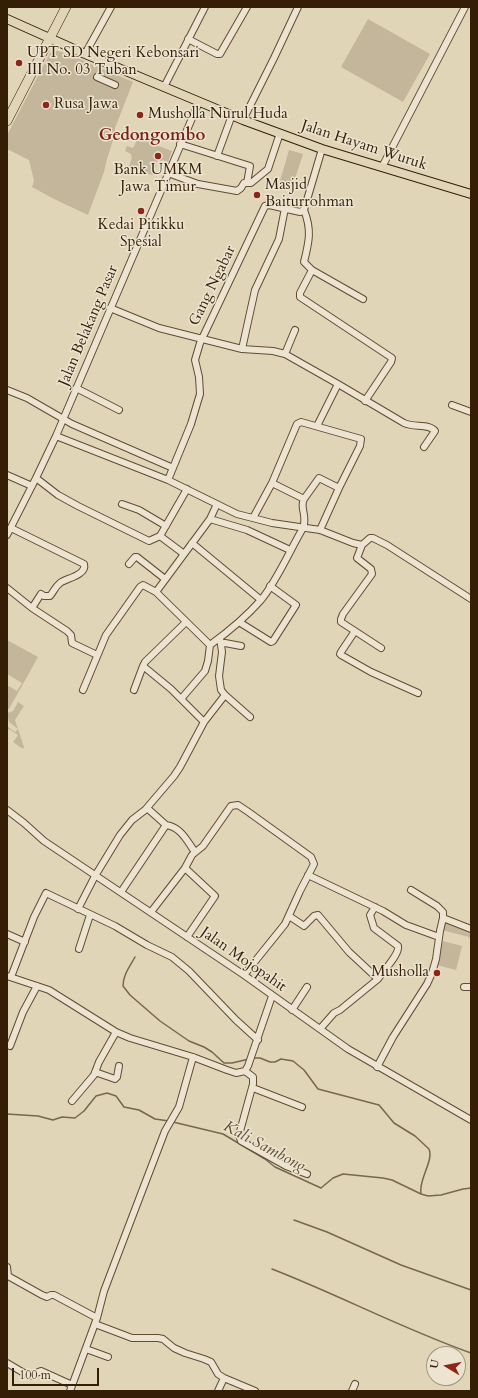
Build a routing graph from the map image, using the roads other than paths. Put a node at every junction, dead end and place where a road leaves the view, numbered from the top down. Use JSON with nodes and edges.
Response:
{"nodes":[{"id":1,"x":66,"y":7,"type":"edge"},
{"id":2,"x":111,"y":7,"type":"edge"},
{"id":3,"x":205,"y":7,"type":"edge"},
{"id":4,"x":247,"y":7,"type":"edge"},
{"id":5,"x":298,"y":7,"type":"edge"},
{"id":6,"x":465,"y":7,"type":"edge"},
{"id":7,"x":7,"y":19,"type":"edge"},
{"id":8,"x":50,"y":37,"type":"junction"},
{"id":9,"x":188,"y":39,"type":"junction"},
{"id":10,"x":85,"y":54,"type":"junction"},
{"id":11,"x":97,"y":77,"type":"dead end"},
{"id":12,"x":115,"y":85,"type":"dead end"},
{"id":13,"x":164,"y":87,"type":"junction"},
{"id":14,"x":199,"y":102,"type":"junction"},
{"id":15,"x":232,"y":115,"type":"junction"},
{"id":16,"x":7,"y":120,"type":"edge"},
{"id":17,"x":243,"y":120,"type":"junction"},
{"id":18,"x":280,"y":133,"type":"junction"},
{"id":19,"x":180,"y":144,"type":"junction"},
{"id":20,"x":322,"y":149,"type":"junction"},
{"id":21,"x":217,"y":156,"type":"junction"},
{"id":22,"x":382,"y":167,"type":"junction"},
{"id":23,"x":168,"y":173,"type":"junction"},
{"id":24,"x":246,"y":183,"type":"junction"},
{"id":25,"x":471,"y":194,"type":"edge"},
{"id":26,"x":285,"y":208,"type":"junction"},
{"id":27,"x":304,"y":210,"type":"junction"},
{"id":28,"x":312,"y":270,"type":"junction"},
{"id":29,"x":363,"y":298,"type":"dead end"},
{"id":30,"x":110,"y":308,"type":"junction"},
{"id":31,"x":295,"y":330,"type":"dead end"},
{"id":32,"x":202,"y":339,"type":"junction"},
{"id":33,"x":242,"y":349,"type":"junction"},
{"id":34,"x":285,"y":354,"type":"junction"},
{"id":35,"x":338,"y":384,"type":"junction"},
{"id":36,"x":76,"y":388,"type":"junction"},
{"id":37,"x":7,"y":390,"type":"edge"},
{"id":38,"x":365,"y":401,"type":"junction"},
{"id":39,"x":452,"y":405,"type":"dead end"},
{"id":40,"x":119,"y":410,"type":"dead end"},
{"id":41,"x":471,"y":412,"type":"edge"},
{"id":42,"x":63,"y":418,"type":"junction"},
{"id":43,"x":317,"y":426,"type":"junction"},
{"id":44,"x":56,"y":436,"type":"junction"},
{"id":45,"x":424,"y":447,"type":"dead end"},
{"id":46,"x":173,"y":468,"type":"junction"},
{"id":47,"x":7,"y":475,"type":"edge"},
{"id":48,"x":36,"y":478,"type":"junction"},
{"id":49,"x":168,"y":480,"type":"junction"},
{"id":50,"x":272,"y":483,"type":"junction"},
{"id":51,"x":32,"y":486,"type":"junction"},
{"id":52,"x":339,"y":488,"type":"junction"},
{"id":53,"x":187,"y":489,"type":"junction"},
{"id":54,"x":304,"y":499,"type":"junction"},
{"id":55,"x":122,"y":504,"type":"dead end"},
{"id":56,"x":217,"y":504,"type":"junction"},
{"id":57,"x":253,"y":518,"type":"junction"},
{"id":58,"x":210,"y":519,"type":"junction"},
{"id":59,"x":166,"y":526,"type":"junction"},
{"id":60,"x":11,"y":528,"type":"junction"},
{"id":61,"x":303,"y":528,"type":"junction"},
{"id":62,"x":320,"y":530,"type":"junction"},
{"id":63,"x":7,"y":535,"type":"edge"},
{"id":64,"x":160,"y":536,"type":"junction"},
{"id":65,"x":192,"y":542,"type":"junction"},
{"id":66,"x":362,"y":545,"type":"junction"},
{"id":67,"x":290,"y":550,"type":"junction"},
{"id":68,"x":184,"y":554,"type":"junction"},
{"id":69,"x":129,"y":564,"type":"dead end"},
{"id":70,"x":165,"y":579,"type":"junction"},
{"id":71,"x":270,"y":586,"type":"junction"},
{"id":72,"x":7,"y":588,"type":"edge"},
{"id":73,"x":156,"y":592,"type":"junction"},
{"id":74,"x":471,"y":599,"type":"edge"},
{"id":75,"x":261,"y":600,"type":"junction"},
{"id":76,"x":32,"y":608,"type":"junction"},
{"id":77,"x":186,"y":622,"type":"junction"},
{"id":78,"x":239,"y":622,"type":"junction"},
{"id":79,"x":355,"y":631,"type":"junction"},
{"id":80,"x":221,"y":641,"type":"junction"},
{"id":81,"x":210,"y":645,"type":"junction"},
{"id":82,"x":241,"y":646,"type":"dead end"},
{"id":83,"x":381,"y":648,"type":"dead end"},
{"id":84,"x":97,"y":656,"type":"junction"},
{"id":85,"x":143,"y":666,"type":"junction"},
{"id":86,"x":83,"y":690,"type":"dead end"},
{"id":87,"x":134,"y":690,"type":"dead end"},
{"id":88,"x":418,"y":693,"type":"dead end"},
{"id":89,"x":224,"y":695,"type":"junction"},
{"id":90,"x":181,"y":699,"type":"junction"},
{"id":91,"x":250,"y":717,"type":"dead end"},
{"id":92,"x":204,"y":722,"type":"junction"},
{"id":93,"x":147,"y":808,"type":"junction"},
{"id":94,"x":7,"y":810,"type":"edge"},
{"id":95,"x":166,"y":825,"type":"junction"},
{"id":96,"x":195,"y":852,"type":"junction"},
{"id":97,"x":185,"y":868,"type":"junction"},
{"id":98,"x":308,"y":875,"type":"junction"},
{"id":99,"x":95,"y":876,"type":"junction"},
{"id":100,"x":411,"y":890,"type":"dead end"},
{"id":101,"x":121,"y":892,"type":"junction"},
{"id":102,"x":375,"y":907,"type":"junction"},
{"id":103,"x":78,"y":909,"type":"junction"},
{"id":104,"x":151,"y":912,"type":"junction"},
{"id":105,"x":90,"y":915,"type":"junction"},
{"id":106,"x":289,"y":916,"type":"junction"},
{"id":107,"x":443,"y":918,"type":"junction"},
{"id":108,"x":471,"y":929,"type":"edge"},
{"id":109,"x":7,"y":934,"type":"edge"},
{"id":110,"x":187,"y":937,"type":"junction"},
{"id":111,"x":439,"y":937,"type":"junction"},
{"id":112,"x":24,"y":942,"type":"junction"},
{"id":113,"x":79,"y":949,"type":"dead end"},
{"id":114,"x":244,"y":975,"type":"junction"},
{"id":115,"x":9,"y":977,"type":"edge"},
{"id":116,"x":378,"y":979,"type":"junction"},
{"id":117,"x":37,"y":986,"type":"junction"},
{"id":118,"x":464,"y":987,"type":"dead end"},
{"id":119,"x":471,"y":987,"type":"edge"},
{"id":120,"x":308,"y":988,"type":"dead end"},
{"id":121,"x":272,"y":996,"type":"junction"},
{"id":122,"x":292,"y":1010,"type":"junction"},
{"id":123,"x":320,"y":1029,"type":"junction"},
{"id":124,"x":116,"y":1032,"type":"junction"},
{"id":125,"x":258,"y":1040,"type":"junction"},
{"id":126,"x":10,"y":1046,"type":"dead end"},
{"id":127,"x":193,"y":1057,"type":"junction"},
{"id":128,"x":119,"y":1066,"type":"dead end"},
{"id":129,"x":377,"y":1067,"type":"junction"},
{"id":130,"x":247,"y":1069,"type":"junction"},
{"id":131,"x":95,"y":1072,"type":"junction"},
{"id":132,"x":253,"y":1088,"type":"junction"},
{"id":133,"x":72,"y":1102,"type":"dead end"},
{"id":134,"x":302,"y":1107,"type":"dead end"},
{"id":135,"x":471,"y":1120,"type":"edge"},
{"id":136,"x":307,"y":1174,"type":"dead end"},
{"id":137,"x":7,"y":1267,"type":"edge"},
{"id":138,"x":96,"y":1321,"type":"junction"},
{"id":139,"x":86,"y":1349,"type":"junction"},
{"id":140,"x":108,"y":1357,"type":"dead end"},
{"id":141,"x":7,"y":1363,"type":"edge"},
{"id":142,"x":224,"y":1378,"type":"junction"},
{"id":143,"x":355,"y":1384,"type":"dead end"},
{"id":144,"x":71,"y":1388,"type":"edge"},
{"id":145,"x":218,"y":1391,"type":"edge"},
{"id":146,"x":255,"y":1391,"type":"edge"},
{"id":147,"x":352,"y":1391,"type":"edge"}],
"edges":[{"from":1,"to":8,"type":"highway"},
{"from":2,"to":10,"type":"street"},
{"from":3,"to":9,"type":"street"},
{"from":4,"to":9,"type":"street"},
{"from":5,"to":17,"type":"street"},
{"from":6,"to":22,"type":"street"},
{"from":7,"to":8,"type":"main road","name":"Jalan Hayam Wuruk"},
{"from":8,"to":10,"type":"main road","name":"Jalan Hayam Wuruk"},
{"from":8,"to":16,"type":"highway"},
{"from":9,"to":13,"type":"street"},
{"from":10,"to":13,"type":"main road","name":"Jalan Hayam Wuruk"},
{"from":11,"to":12,"type":"street"},
{"from":13,"to":14,"type":"main road","name":"Jalan Hayam Wuruk"},
{"from":14,"to":15,"type":"main road","name":"Jalan Hayam Wuruk"},
{"from":14,"to":19,"type":"street","name":"Jalan Belakang Pasar"},
{"from":15,"to":17,"type":"main road","name":"Jalan Hayam Wuruk"},
{"from":15,"to":21,"type":"street"},
{"from":17,"to":18,"type":"main road","name":"Jalan Hayam Wuruk"},
{"from":18,"to":20,"type":"main road","name":"Jalan Hayam Wuruk"},
{"from":18,"to":24,"type":"street"},
{"from":19,"to":21,"type":"street"},
{"from":19,"to":23,"type":"street","name":"Jalan Belakang Pasar"},
{"from":20,"to":22,"type":"main road","name":"Jalan Hayam Wuruk"},
{"from":20,"to":27,"type":"street"},
{"from":21,"to":24,"type":"street"},
{"from":22,"to":25,"type":"main road","name":"Jalan Hayam Wuruk"},
{"from":23,"to":24,"type":"street"},
{"from":23,"to":30,"type":"street","name":"Jalan Belakang Pasar"},
{"from":26,"to":27,"type":"street","name":"Gang Ngabar"},
{"from":26,"to":32,"type":"street","name":"Gang Ngabar"},
{"from":26,"to":33,"type":"street"},
{"from":27,"to":28,"type":"street"},
{"from":28,"to":29,"type":"street"},
{"from":28,"to":38,"type":"street"},
{"from":30,"to":32,"type":"street"},
{"from":30,"to":36,"type":"street","name":"Jalan Belakang Pasar"},
{"from":31,"to":34,"type":"street"},
{"from":32,"to":33,"type":"street"},
{"from":32,"to":46,"type":"street","name":"Gang Ngabar"},
{"from":33,"to":34,"type":"street"},
{"from":34,"to":35,"type":"street"},
{"from":35,"to":38,"type":"street"},
{"from":35,"to":43,"type":"street"},
{"from":36,"to":40,"type":"street"},
{"from":36,"to":42,"type":"street","name":"Jalan Belakang Pasar"},
{"from":37,"to":42,"type":"street"},
{"from":38,"to":45,"type":"street"},
{"from":39,"to":41,"type":"street"},
{"from":42,"to":44,"type":"street","name":"Jalan Belakang Pasar"},
{"from":42,"to":46,"type":"street"},
{"from":43,"to":50,"type":"street"},
{"from":43,"to":52,"type":"street"},
{"from":44,"to":48,"type":"street","name":"Jalan Belakang Pasar"},
{"from":44,"to":49,"type":"street"},
{"from":46,"to":49,"type":"street","name":"Gang Ngabar"},
{"from":47,"to":51,"type":"street"},
{"from":48,"to":51,"type":"street","name":"Jalan Belakang Pasar"},
{"from":48,"to":64,"type":"street"},
{"from":49,"to":53,"type":"street"},
{"from":50,"to":54,"type":"street"},
{"from":50,"to":57,"type":"street"},
{"from":51,"to":60,"type":"street","name":"Jalan Belakang Pasar"},
{"from":52,"to":54,"type":"street"},
{"from":52,"to":62,"type":"street"},
{"from":53,"to":56,"type":"street"},
{"from":53,"to":59,"type":"street"},
{"from":54,"to":61,"type":"street"},
{"from":55,"to":59,"type":"street"},
{"from":56,"to":57,"type":"street"},
{"from":56,"to":58,"type":"street"},
{"from":57,"to":61,"type":"street"},
{"from":58,"to":65,"type":"street"},
{"from":58,"to":67,"type":"street"},
{"from":59,"to":64,"type":"street"},
{"from":60,"to":63,"type":"street","name":"Jalan Belakang Pasar"},
{"from":60,"to":76,"type":"street"},
{"from":61,"to":62,"type":"street"},
{"from":61,"to":67,"type":"street"},
{"from":62,"to":66,"type":"street"},
{"from":64,"to":68,"type":"street"},
{"from":65,"to":68,"type":"street"},
{"from":65,"to":75,"type":"street"},
{"from":66,"to":74,"type":"street"},
{"from":66,"to":79,"type":"street"},
{"from":67,"to":71,"type":"street"},
{"from":68,"to":70,"type":"street"},
{"from":69,"to":70,"type":"street"},
{"from":70,"to":73,"type":"street"},
{"from":71,"to":75,"type":"street"},
{"from":71,"to":78,"type":"street"},
{"from":72,"to":76,"type":"street"},
{"from":73,"to":77,"type":"street"},
{"from":73,"to":84,"type":"street"},
{"from":75,"to":78,"type":"street"},
{"from":76,"to":84,"type":"street"},
{"from":77,"to":81,"type":"street"},
{"from":77,"to":85,"type":"street"},
{"from":78,"to":80,"type":"street"},
{"from":79,"to":83,"type":"street"},
{"from":79,"to":88,"type":"street"},
{"from":80,"to":81,"type":"street"},
{"from":80,"to":82,"type":"street"},
{"from":80,"to":89,"type":"street"},
{"from":81,"to":90,"type":"street"},
{"from":84,"to":86,"type":"street"},
{"from":85,"to":87,"type":"street"},
{"from":85,"to":90,"type":"street"},
{"from":89,"to":91,"type":"street"},
{"from":89,"to":92,"type":"street"},
{"from":90,"to":92,"type":"street"},
{"from":92,"to":93,"type":"street"},
{"from":93,"to":95,"type":"street"},
{"from":93,"to":99,"type":"street"},
{"from":94,"to":99,"type":"street","name":"Jalan Mojopahit"},
{"from":95,"to":96,"type":"street"},
{"from":95,"to":101,"type":"street"},
{"from":96,"to":97,"type":"street"},
{"from":96,"to":98,"type":"street"},
{"from":97,"to":104,"type":"street"},
{"from":97,"to":110,"type":"street"},
{"from":98,"to":102,"type":"street"},
{"from":98,"to":106,"type":"street"},
{"from":99,"to":101,"type":"street","name":"Jalan Mojopahit"},
{"from":99,"to":103,"type":"street"},
{"from":100,"to":107,"type":"street"},
{"from":101,"to":104,"type":"street","name":"Jalan Mojopahit"},
{"from":102,"to":111,"type":"street"},
{"from":102,"to":116,"type":"street"},
{"from":103,"to":105,"type":"street"},
{"from":103,"to":112,"type":"street"},
{"from":104,"to":110,"type":"street","name":"Jalan Mojopahit"},
{"from":105,"to":113,"type":"street"},
{"from":105,"to":125,"type":"street"},
{"from":106,"to":114,"type":"street"},
{"from":106,"to":116,"type":"street"},
{"from":107,"to":108,"type":"street"},
{"from":107,"to":111,"type":"street"},
{"from":109,"to":112,"type":"street"},
{"from":110,"to":114,"type":"street","name":"Jalan Mojopahit"},
{"from":111,"to":129,"type":"street"},
{"from":112,"to":115,"type":"street"},
{"from":114,"to":121,"type":"street","name":"Jalan Mojopahit"},
{"from":115,"to":117,"type":"street"},
{"from":116,"to":123,"type":"street"},
{"from":117,"to":124,"type":"street"},
{"from":117,"to":126,"type":"street"},
{"from":118,"to":119,"type":"street"},
{"from":120,"to":122,"type":"street"},
{"from":121,"to":122,"type":"street","name":"Jalan Mojopahit"},
{"from":121,"to":125,"type":"street"},
{"from":122,"to":123,"type":"street","name":"Jalan Mojopahit"},
{"from":123,"to":129,"type":"street","name":"Jalan Mojopahit"},
{"from":124,"to":127,"type":"street"},
{"from":124,"to":131,"type":"street"},
{"from":125,"to":130,"type":"street"},
{"from":127,"to":130,"type":"street"},
{"from":127,"to":138,"type":"street"},
{"from":128,"to":131,"type":"street"},
{"from":129,"to":135,"type":"street","name":"Jalan Mojopahit"},
{"from":130,"to":132,"type":"street"},
{"from":131,"to":133,"type":"street"},
{"from":132,"to":134,"type":"street"},
{"from":132,"to":136,"type":"street"},
{"from":137,"to":138,"type":"street"},
{"from":138,"to":139,"type":"street"},
{"from":138,"to":142,"type":"street"},
{"from":139,"to":140,"type":"street"},
{"from":139,"to":144,"type":"street"},
{"from":141,"to":144,"type":"street"},
{"from":142,"to":145,"type":"street"},
{"from":142,"to":146,"type":"street"},
{"from":143,"to":147,"type":"street"}]}
